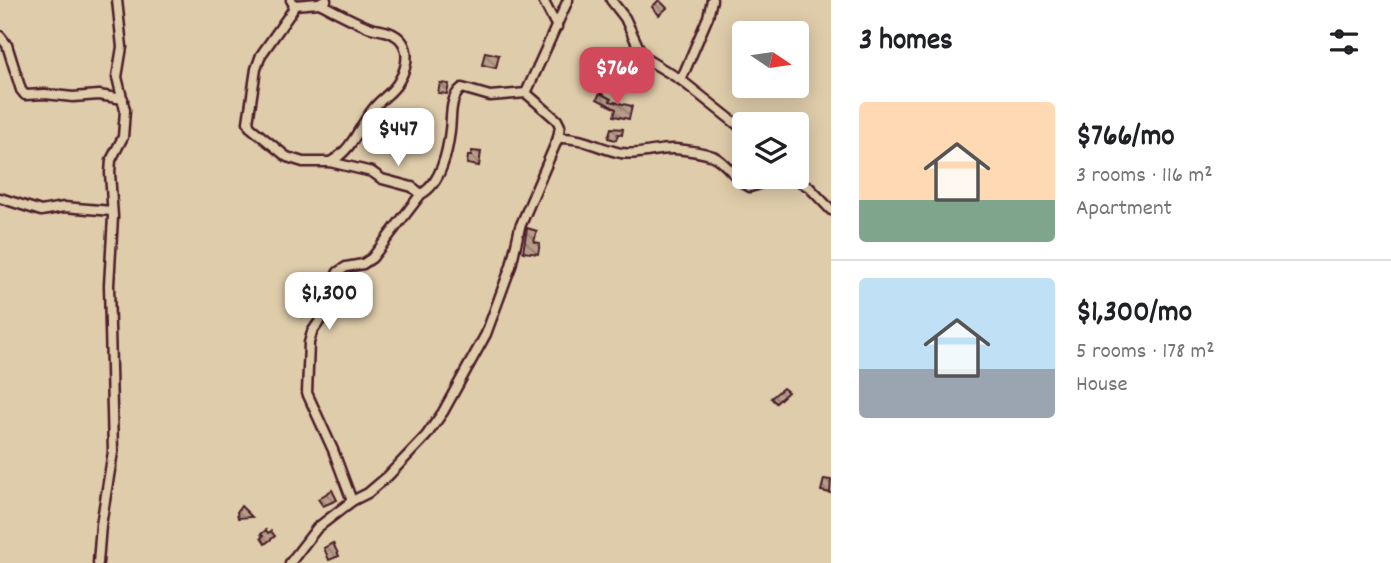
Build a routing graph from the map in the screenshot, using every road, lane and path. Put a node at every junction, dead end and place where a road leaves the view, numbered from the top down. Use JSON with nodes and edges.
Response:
{"nodes":[{"id":1,"x":117,"y":0,"type":"edge"},
{"id":2,"x":543,"y":0,"type":"edge"},
{"id":3,"x":568,"y":0,"type":"edge"},
{"id":4,"x":611,"y":0,"type":"edge"},
{"id":5,"x":712,"y":0,"type":"edge"},
{"id":6,"x":323,"y":2,"type":"edge"},
{"id":7,"x":292,"y":3,"type":"edge"},
{"id":8,"x":557,"y":27,"type":"junction"},
{"id":9,"x":0,"y":36,"type":"edge"},
{"id":10,"x":681,"y":80,"type":"junction"},
{"id":11,"x":526,"y":93,"type":"junction"},
{"id":12,"x":123,"y":99,"type":"junction"},
{"id":13,"x":732,"y":120,"type":"edge"},
{"id":14,"x":558,"y":138,"type":"junction"},
{"id":15,"x":330,"y":162,"type":"junction"},
{"id":16,"x":732,"y":173,"type":"edge"},
{"id":17,"x":809,"y":186,"type":"edge"},
{"id":18,"x":421,"y":194,"type":"junction"},
{"id":19,"x":0,"y":198,"type":"edge"},
{"id":20,"x":831,"y":210,"type":"edge"},
{"id":21,"x":113,"y":211,"type":"junction"},
{"id":22,"x":352,"y":501,"type":"junction"},
{"id":23,"x":98,"y":563,"type":"edge"},
{"id":24,"x":290,"y":563,"type":"edge"}],
"edges":[{"from":1,"to":12,"type":"street"},
{"from":2,"to":8,"type":"street"},
{"from":3,"to":8,"type":"street"},
{"from":4,"to":10,"type":"street"},
{"from":5,"to":10,"type":"street"},
{"from":6,"to":7,"type":"street"},
{"from":6,"to":15,"type":"street"},
{"from":7,"to":15,"type":"street"},
{"from":8,"to":11,"type":"street"},
{"from":9,"to":12,"type":"street"},
{"from":10,"to":13,"type":"street"},
{"from":11,"to":14,"type":"street"},
{"from":11,"to":18,"type":"street"},
{"from":12,"to":21,"type":"street"},
{"from":14,"to":16,"type":"street"},
{"from":14,"to":22,"type":"street"},
{"from":15,"to":18,"type":"street"},
{"from":17,"to":20,"type":"street"},
{"from":18,"to":22,"type":"street"},
{"from":19,"to":21,"type":"street"},
{"from":21,"to":23,"type":"street"},
{"from":22,"to":24,"type":"street"}]}
